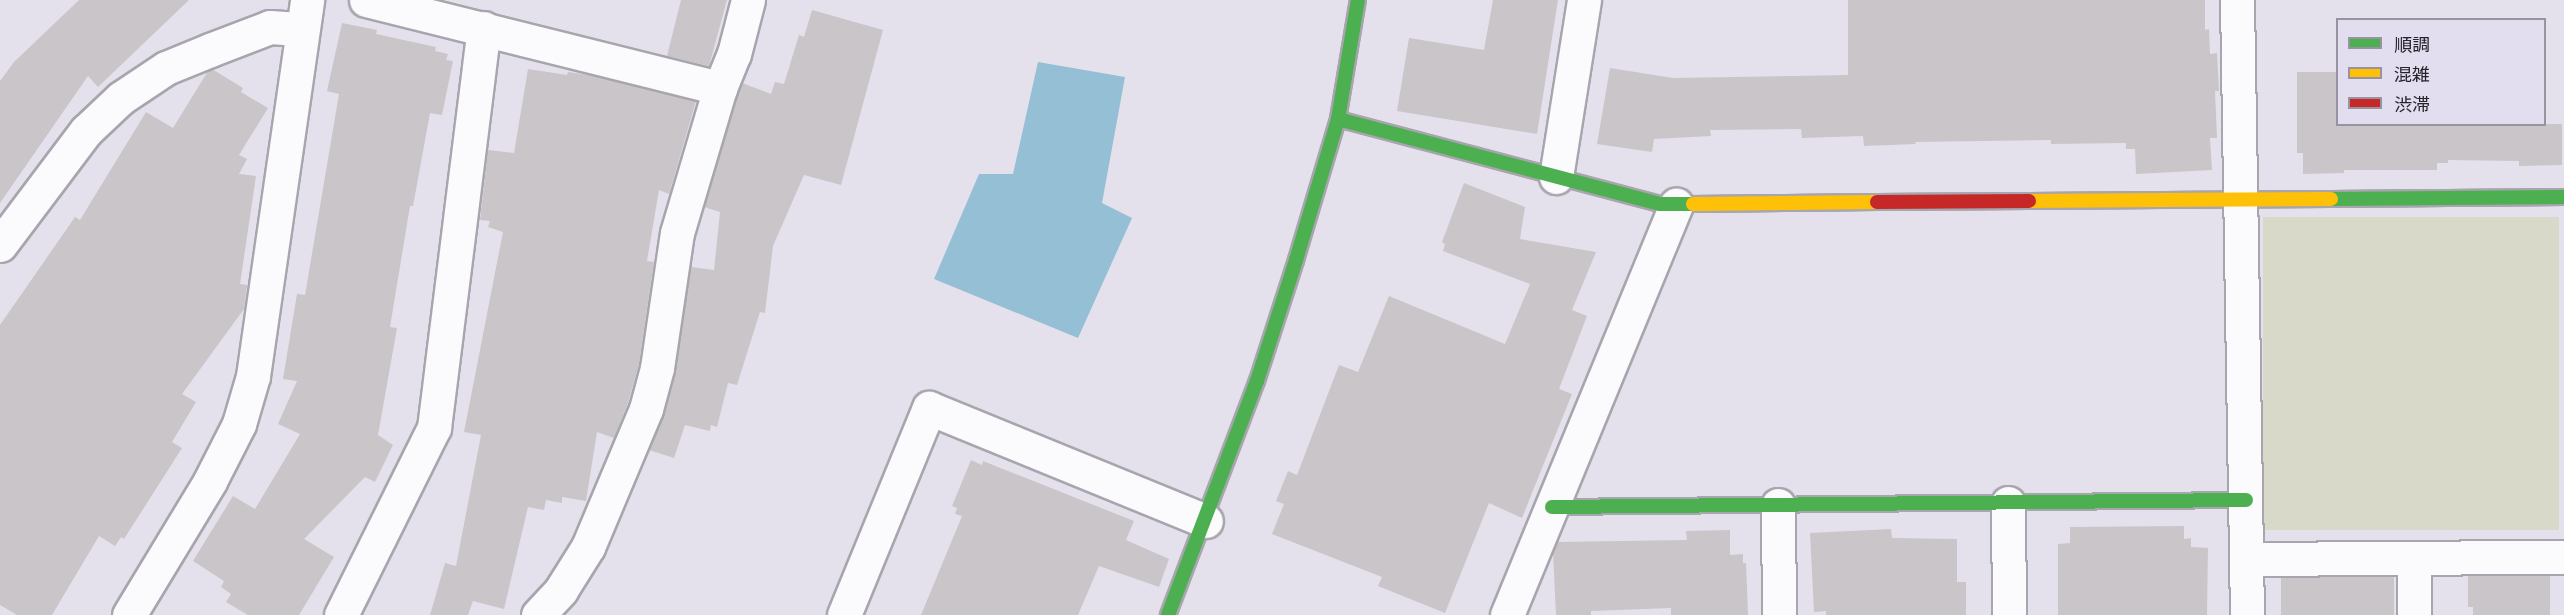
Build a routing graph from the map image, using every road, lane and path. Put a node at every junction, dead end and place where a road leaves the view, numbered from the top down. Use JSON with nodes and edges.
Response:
{"nodes":[{"id":1,"x":366,"y":0,"type":"edge"},
{"id":2,"x":748,"y":0,"type":"edge"},
{"id":3,"x":1358,"y":0,"type":"edge"},
{"id":4,"x":1584,"y":0,"type":"edge"},
{"id":5,"x":2237,"y":0,"type":"edge"},
{"id":6,"x":304,"y":14,"type":"edge"},
{"id":7,"x":484,"y":28,"type":"junction"},
{"id":8,"x":720,"y":88,"type":"junction"},
{"id":9,"x":1338,"y":119,"type":"junction"},
{"id":10,"x":1556,"y":177,"type":"junction"},
{"id":11,"x":2564,"y":197,"type":"edge"},
{"id":12,"x":2241,"y":201,"type":"junction"},
{"id":13,"x":1676,"y":204,"type":"junction"},
{"id":14,"x":0,"y":245,"type":"edge"},
{"id":15,"x":2246,"y":500,"type":"junction"},
{"id":16,"x":2008,"y":503,"type":"junction"},
{"id":17,"x":1778,"y":505,"type":"junction"},
{"id":18,"x":1552,"y":507,"type":"junction"},
{"id":19,"x":1206,"y":521,"type":"junction"},
{"id":20,"x":2564,"y":557,"type":"edge"},
{"id":21,"x":2414,"y":558,"type":"junction"},
{"id":22,"x":2247,"y":559,"type":"junction"},
{"id":23,"x":129,"y":615,"type":"edge"},
{"id":24,"x":341,"y":615,"type":"edge"},
{"id":25,"x":538,"y":615,"type":"edge"},
{"id":26,"x":844,"y":615,"type":"edge"},
{"id":27,"x":1168,"y":615,"type":"edge"},
{"id":28,"x":1507,"y":615,"type":"edge"},
{"id":29,"x":1779,"y":615,"type":"edge"},
{"id":30,"x":2009,"y":615,"type":"edge"},
{"id":31,"x":2247,"y":615,"type":"edge"},
{"id":32,"x":2414,"y":615,"type":"edge"}],
"edges":[{"from":1,"to":7,"type":"street"},
{"from":2,"to":8,"type":"street"},
{"from":3,"to":9,"type":"street"},
{"from":4,"to":10,"type":"street"},
{"from":5,"to":12,"type":"street"},
{"from":6,"to":14,"type":"street"},
{"from":6,"to":23,"type":"street"},
{"from":7,"to":8,"type":"street"},
{"from":7,"to":24,"type":"street"},
{"from":8,"to":25,"type":"street"},
{"from":9,"to":10,"type":"street"},
{"from":9,"to":19,"type":"street"},
{"from":10,"to":13,"type":"street"},
{"from":11,"to":12,"type":"street"},
{"from":12,"to":13,"type":"street"},
{"from":12,"to":15,"type":"street"},
{"from":13,"to":18,"type":"street"},
{"from":15,"to":16,"type":"street"},
{"from":15,"to":22,"type":"street"},
{"from":16,"to":17,"type":"street"},
{"from":16,"to":30,"type":"street"},
{"from":17,"to":18,"type":"street"},
{"from":17,"to":29,"type":"street"},
{"from":18,"to":28,"type":"street"},
{"from":19,"to":26,"type":"street"},
{"from":19,"to":27,"type":"street"},
{"from":20,"to":21,"type":"street"},
{"from":21,"to":22,"type":"street"},
{"from":21,"to":32,"type":"street"},
{"from":22,"to":31,"type":"street"}]}
